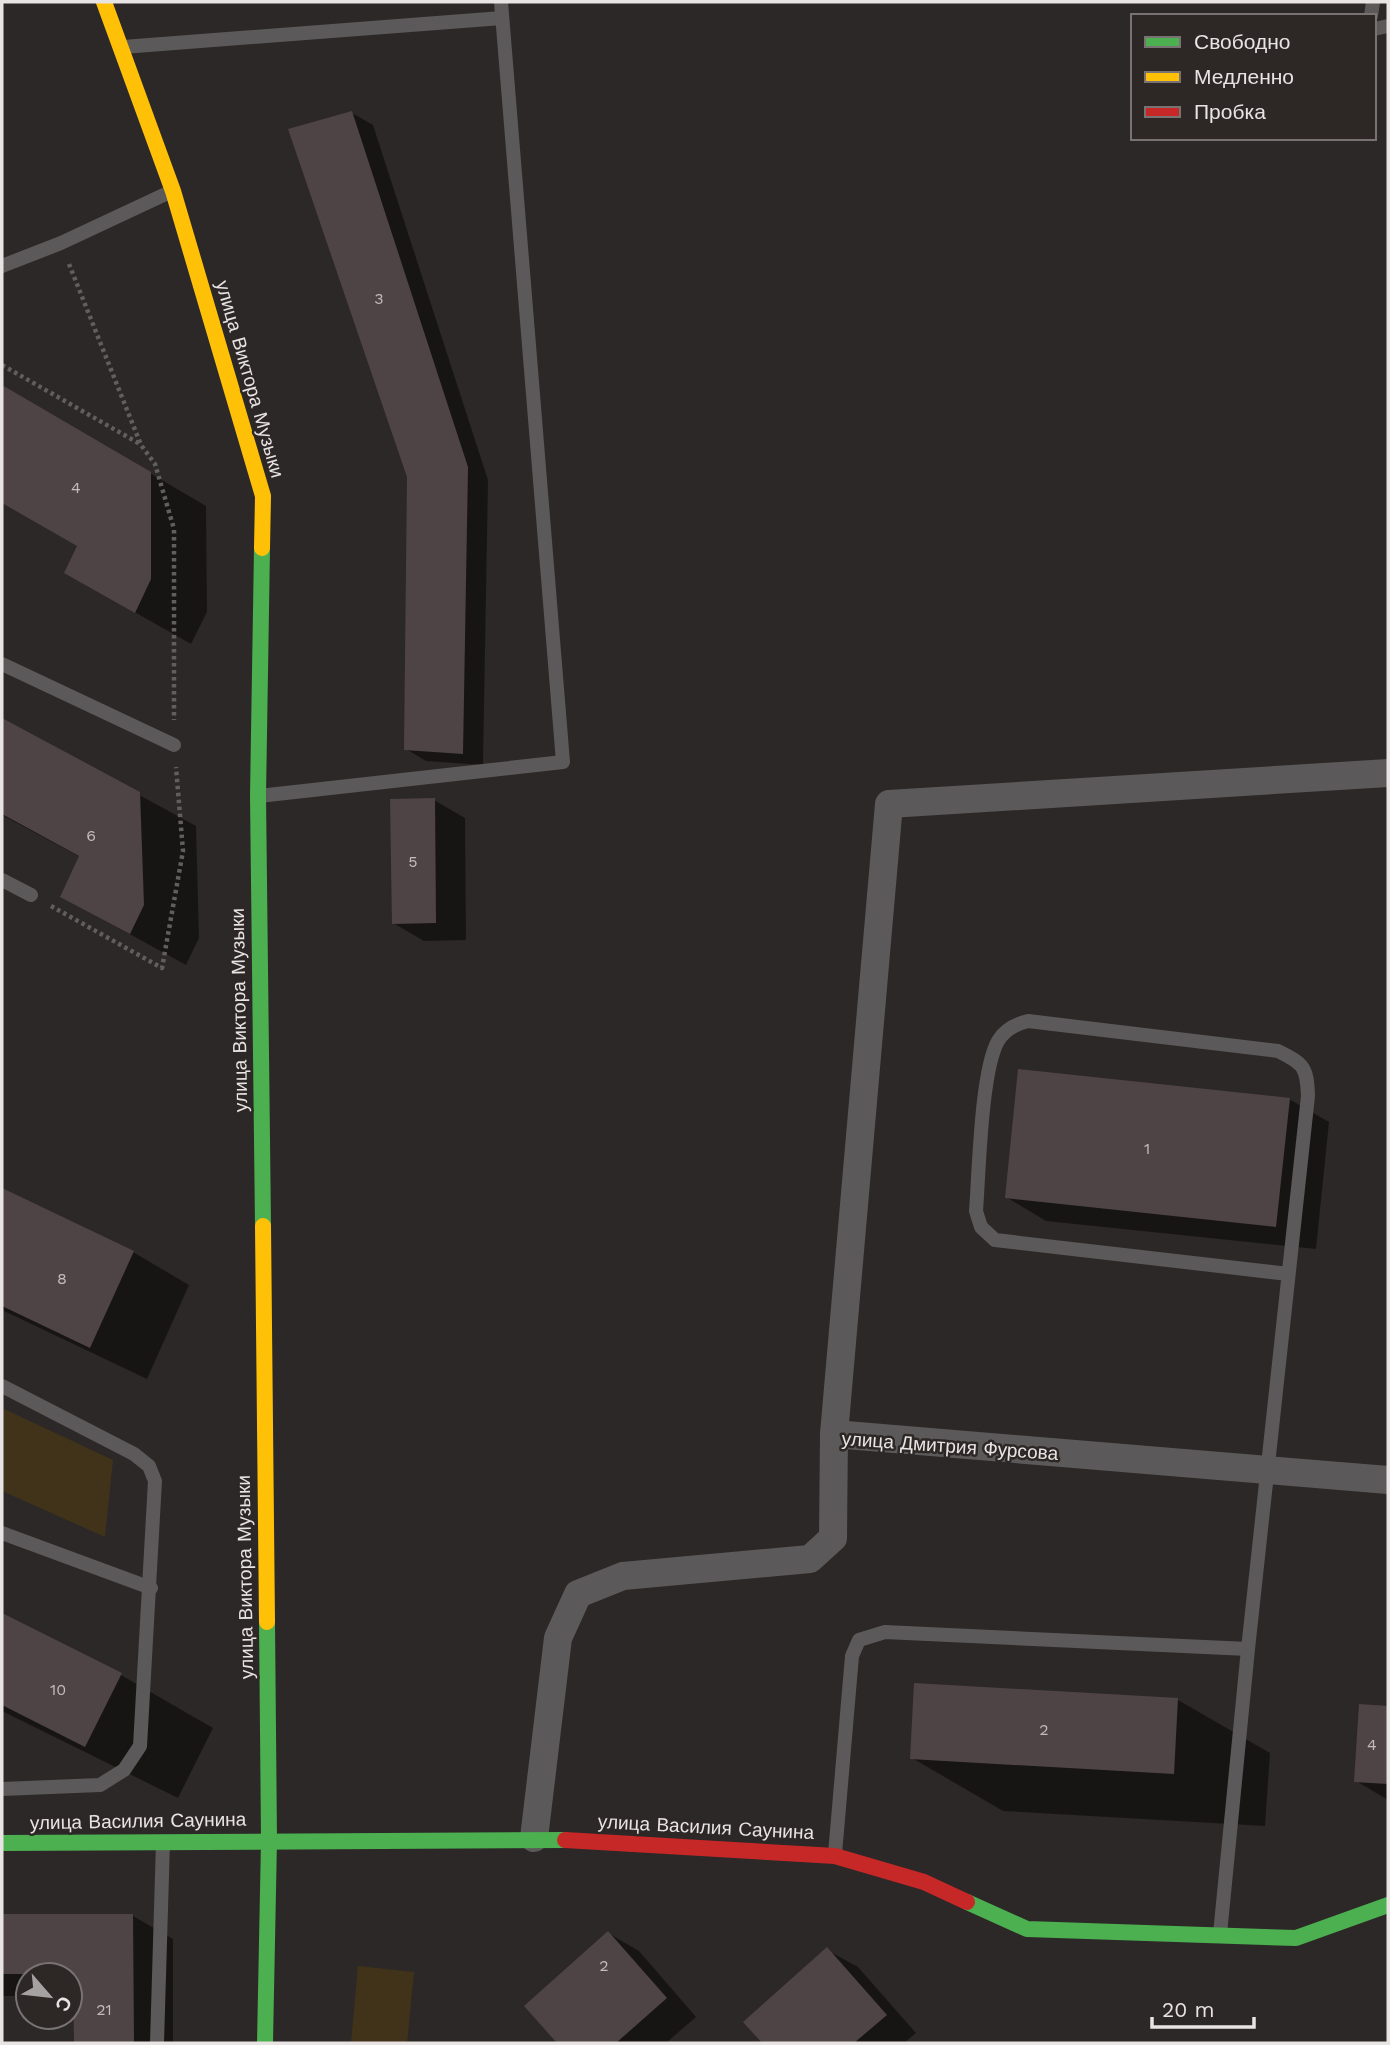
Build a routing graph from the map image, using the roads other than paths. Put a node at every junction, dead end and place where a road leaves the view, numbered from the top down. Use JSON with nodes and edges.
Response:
{"nodes":[{"id":1,"x":104,"y":2,"type":"edge"},
{"id":2,"x":501,"y":2,"type":"edge"},
{"id":3,"x":502,"y":18,"type":"junction"},
{"id":4,"x":120,"y":47,"type":"junction"},
{"id":5,"x":173,"y":191,"type":"junction"},
{"id":6,"x":2,"y":266,"type":"edge"},
{"id":7,"x":2,"y":664,"type":"edge"},
{"id":8,"x":174,"y":745,"type":"road end"},
{"id":9,"x":1388,"y":773,"type":"edge"},
{"id":10,"x":258,"y":796,"type":"junction"},
{"id":11,"x":2,"y":880,"type":"edge"},
{"id":12,"x":31,"y":895,"type":"road end"},
{"id":13,"x":1288,"y":1274,"type":"junction"},
{"id":14,"x":2,"y":1385,"type":"edge"},
{"id":15,"x":834,"y":1434,"type":"junction"},
{"id":16,"x":1266,"y":1470,"type":"junction"},
{"id":17,"x":1388,"y":1480,"type":"edge"},
{"id":18,"x":2,"y":1533,"type":"edge"},
{"id":19,"x":151,"y":1588,"type":"junction"},
{"id":20,"x":1248,"y":1649,"type":"junction"},
{"id":21,"x":2,"y":1789,"type":"edge"},
{"id":22,"x":534,"y":1838,"type":"junction"},
{"id":23,"x":269,"y":1840,"type":"junction"},
{"id":24,"x":163,"y":1841,"type":"junction"},
{"id":25,"x":2,"y":1843,"type":"edge"},
{"id":26,"x":835,"y":1856,"type":"junction"},
{"id":27,"x":1388,"y":1905,"type":"edge"},
{"id":28,"x":1220,"y":1936,"type":"junction"},
{"id":29,"x":157,"y":2043,"type":"edge"},
{"id":30,"x":265,"y":2043,"type":"edge"}],
"edges":[{"from":1,"to":4,"type":"street","name":"улица Виктора Музыки"},
{"from":2,"to":3,"type":"lane"},
{"from":3,"to":4,"type":"lane"},
{"from":3,"to":10,"type":"lane"},
{"from":4,"to":5,"type":"street","name":"улица Виктора Музыки"},
{"from":5,"to":6,"type":"lane"},
{"from":5,"to":10,"type":"street","name":"улица Виктора Музыки"},
{"from":7,"to":8,"type":"lane"},
{"from":9,"to":15,"type":"street"},
{"from":10,"to":23,"type":"street","name":"улица Виктора Музыки"},
{"from":11,"to":12,"type":"lane"},
{"from":13,"to":13,"type":"lane"},
{"from":13,"to":16,"type":"lane"},
{"from":14,"to":19,"type":"lane"},
{"from":15,"to":16,"type":"street","name":"улица Дмитрия Фурсова"},
{"from":15,"to":22,"type":"street","name":"улица Дмитрия Фурсова"},
{"from":16,"to":17,"type":"street","name":"улица Дмитрия Фурсова"},
{"from":16,"to":20,"type":"lane"},
{"from":18,"to":19,"type":"lane"},
{"from":19,"to":21,"type":"lane"},
{"from":20,"to":26,"type":"lane"},
{"from":20,"to":28,"type":"lane"},
{"from":22,"to":23,"type":"street","name":"улица Василия Саунина"},
{"from":22,"to":26,"type":"street","name":"улица Василия Саунина"},
{"from":23,"to":24,"type":"street","name":"улица Василия Саунина"},
{"from":23,"to":30,"type":"street","name":"улица Виктора Музыки"},
{"from":24,"to":25,"type":"street","name":"улица Василия Саунина"},
{"from":24,"to":29,"type":"lane"},
{"from":26,"to":28,"type":"street","name":"улица Василия Саунина"},
{"from":27,"to":28,"type":"street","name":"улица Василия Саунина"}]}
